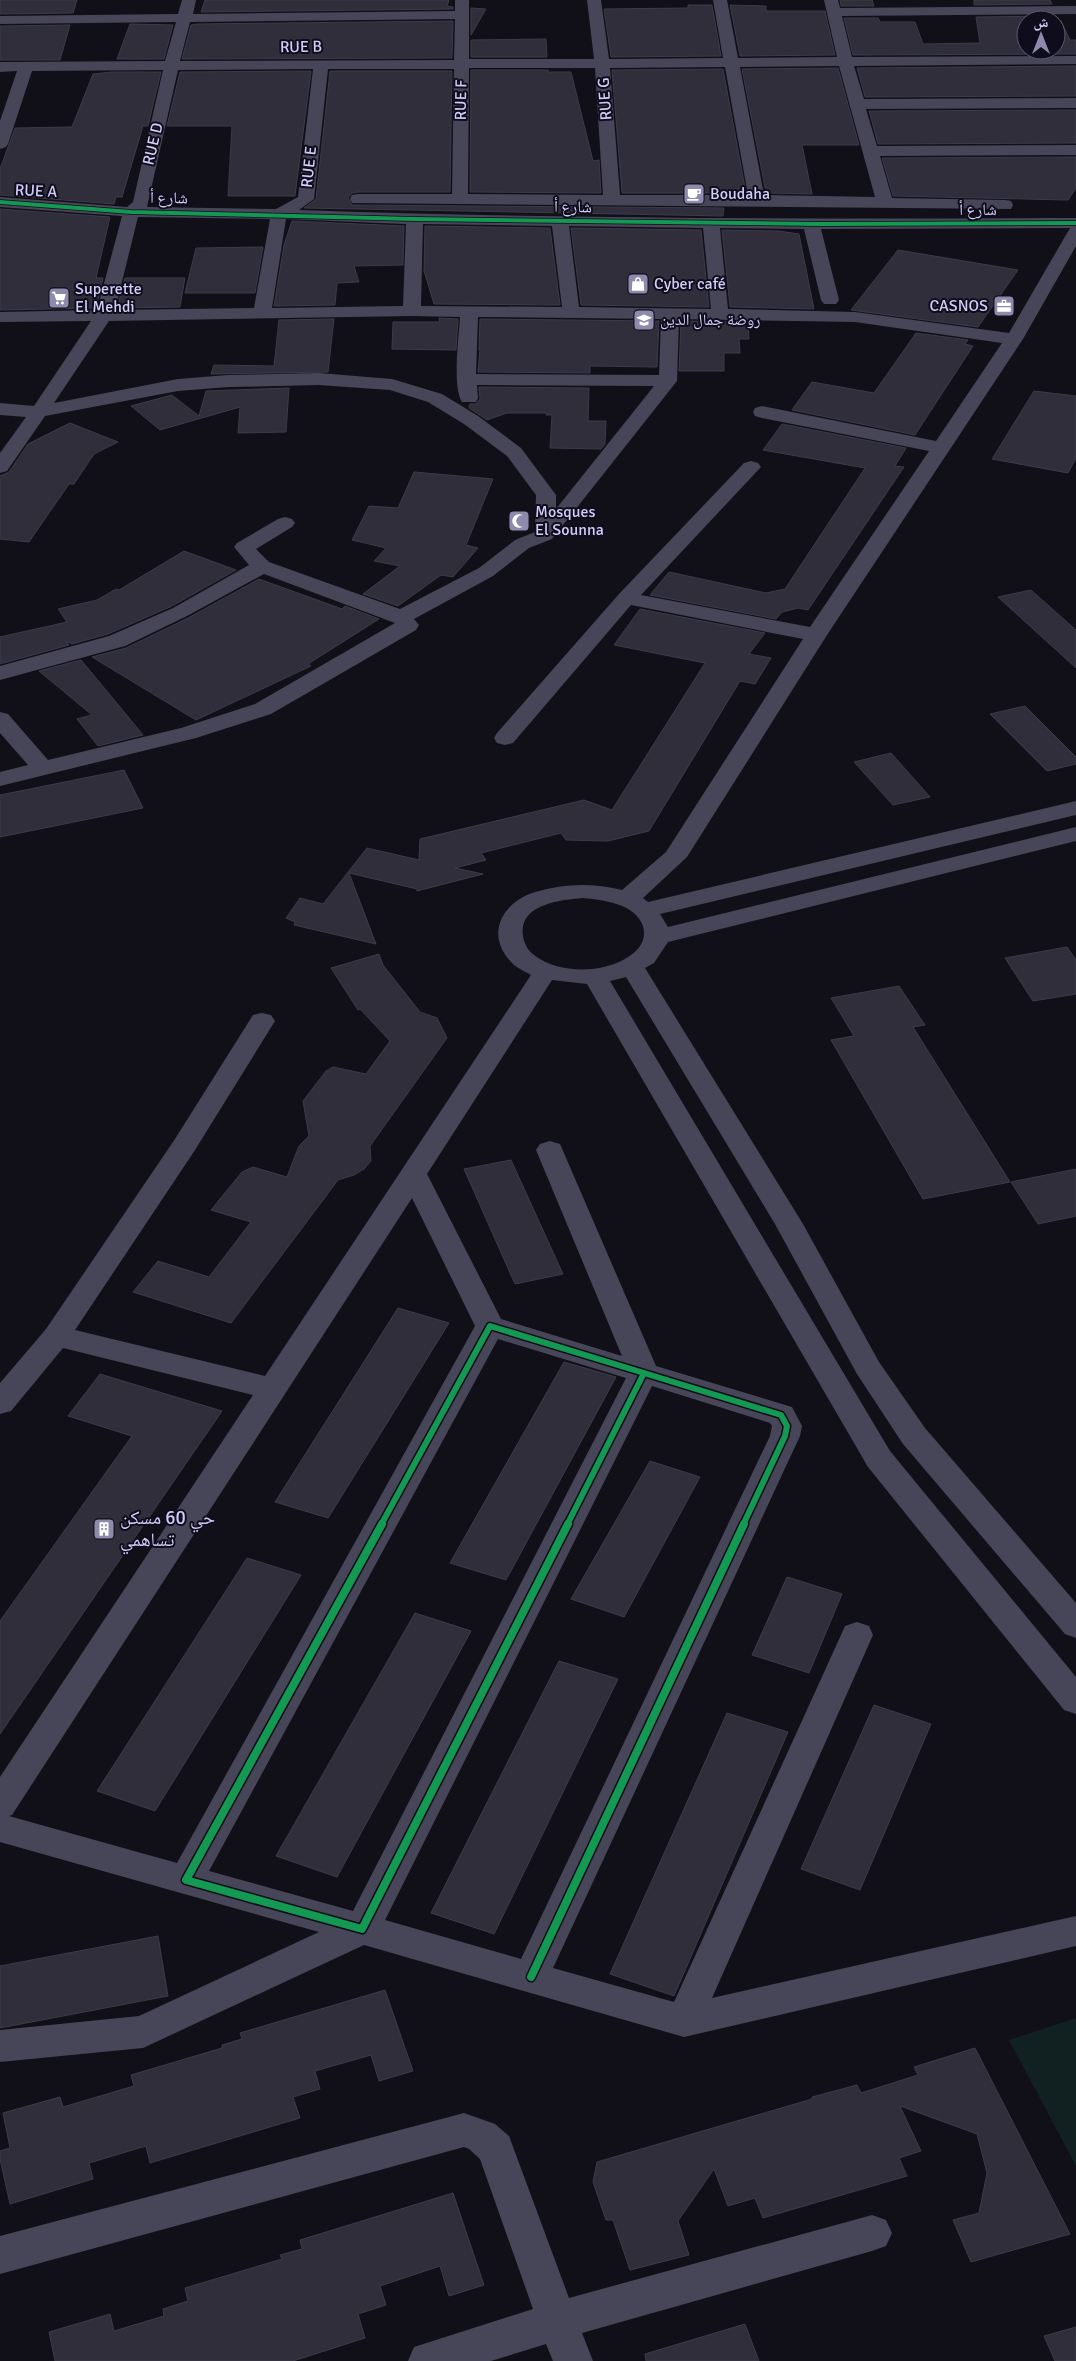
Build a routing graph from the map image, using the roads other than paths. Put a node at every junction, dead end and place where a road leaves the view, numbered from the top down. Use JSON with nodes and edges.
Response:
{"nodes":[{"id":1,"x":189,"y":0,"type":"edge"},
{"id":2,"x":594,"y":0,"type":"edge"},
{"id":3,"x":720,"y":0,"type":"edge"},
{"id":4,"x":833,"y":6,"type":"edge"},
{"id":5,"x":462,"y":8,"type":"edge"},
{"id":6,"x":1076,"y":10,"type":"edge"},
{"id":7,"x":184,"y":19,"type":"junction"},
{"id":8,"x":0,"y":20,"type":"edge"},
{"id":9,"x":1076,"y":60,"type":"edge"},
{"id":10,"x":845,"y":61,"type":"junction"},
{"id":11,"x":730,"y":63,"type":"junction"},
{"id":12,"x":321,"y":64,"type":"junction"},
{"id":13,"x":462,"y":64,"type":"junction"},
{"id":14,"x":602,"y":64,"type":"junction"},
{"id":15,"x":0,"y":67,"type":"edge"},
{"id":16,"x":26,"y":67,"type":"junction"},
{"id":17,"x":171,"y":67,"type":"junction"},
{"id":18,"x":1076,"y":103,"type":"edge"},
{"id":19,"x":858,"y":104,"type":"junction"},
{"id":20,"x":0,"y":144,"type":"edge"},
{"id":21,"x":1076,"y":150,"type":"edge"},
{"id":22,"x":871,"y":151,"type":"junction"},
{"id":23,"x":306,"y":199,"type":"junction"},
{"id":24,"x":325,"y":199,"type":"dead end"},
{"id":25,"x":344,"y":199,"type":"dead end"},
{"id":26,"x":460,"y":199,"type":"junction"},
{"id":27,"x":612,"y":199,"type":"junction"},
{"id":28,"x":757,"y":200,"type":"junction"},
{"id":29,"x":0,"y":202,"type":"edge"},
{"id":30,"x":818,"y":202,"type":"junction"},
{"id":31,"x":885,"y":203,"type":"junction"},
{"id":32,"x":30,"y":204,"type":"junction"},
{"id":33,"x":1024,"y":205,"type":"dead end"},
{"id":34,"x":71,"y":206,"type":"joint"},
{"id":35,"x":137,"y":207,"type":"junction"},
{"id":36,"x":279,"y":214,"type":"junction"},
{"id":37,"x":415,"y":219,"type":"junction"},
{"id":38,"x":560,"y":220,"type":"junction"},
{"id":39,"x":711,"y":222,"type":"junction"},
{"id":40,"x":1076,"y":223,"type":"edge"},
{"id":41,"x":816,"y":224,"type":"junction"},
{"id":42,"x":1076,"y":231,"type":"edge"},
{"id":43,"x":830,"y":300,"type":"dead end"},
{"id":44,"x":412,"y":311,"type":"junction"},
{"id":45,"x":262,"y":312,"type":"junction"},
{"id":46,"x":469,"y":312,"type":"junction"},
{"id":47,"x":571,"y":312,"type":"junction"},
{"id":48,"x":105,"y":314,"type":"junction"},
{"id":49,"x":720,"y":314,"type":"junction"},
{"id":50,"x":670,"y":315,"type":"junction"},
{"id":51,"x":0,"y":317,"type":"edge"},
{"id":52,"x":1014,"y":339,"type":"junction"},
{"id":53,"x":467,"y":379,"type":"junction"},
{"id":54,"x":668,"y":381,"type":"junction"},
{"id":55,"x":0,"y":409,"type":"edge"},
{"id":56,"x":39,"y":412,"type":"junction"},
{"id":57,"x":762,"y":412,"type":"dead end"},
{"id":58,"x":471,"y":420,"type":"junction"},
{"id":59,"x":941,"y":448,"type":"junction"},
{"id":60,"x":0,"y":467,"type":"edge"},
{"id":61,"x":751,"y":467,"type":"dead end"},
{"id":62,"x":285,"y":523,"type":"dead end"},
{"id":63,"x":545,"y":535,"type":"junction"},
{"id":64,"x":262,"y":566,"type":"junction"},
{"id":65,"x":626,"y":598,"type":"junction"},
{"id":66,"x":401,"y":617,"type":"junction"},
{"id":67,"x":816,"y":635,"type":"junction"},
{"id":68,"x":0,"y":673,"type":"edge"},
{"id":69,"x":0,"y":719,"type":"edge"},
{"id":70,"x":505,"y":738,"type":"dead end"},
{"id":71,"x":43,"y":769,"type":"junction"},
{"id":72,"x":0,"y":779,"type":"edge"},
{"id":73,"x":1076,"y":808,"type":"edge"},
{"id":74,"x":1076,"y":834,"type":"edge"},
{"id":75,"x":636,"y":905,"type":"junction"},
{"id":76,"x":657,"y":937,"type":"junction"},
{"id":77,"x":632,"y":967,"type":"junction"},
{"id":78,"x":546,"y":971,"type":"junction"},
{"id":79,"x":595,"y":977,"type":"junction"},
{"id":80,"x":262,"y":1021,"type":"dead end"},
{"id":81,"x":550,"y":1150,"type":"dead end"},
{"id":82,"x":414,"y":1175,"type":"junction"},
{"id":83,"x":490,"y":1326,"type":"junction"},
{"id":84,"x":56,"y":1336,"type":"junction"},
{"id":85,"x":644,"y":1373,"type":"junction"},
{"id":86,"x":274,"y":1389,"type":"junction"},
{"id":87,"x":0,"y":1404,"type":"edge"},
{"id":88,"x":1076,"y":1625,"type":"edge"},
{"id":89,"x":857,"y":1635,"type":"dead end"},
{"id":90,"x":1076,"y":1701,"type":"edge"},
{"id":91,"x":0,"y":1805,"type":"edge"},
{"id":92,"x":0,"y":1828,"type":"edge"},
{"id":93,"x":186,"y":1880,"type":"junction"},
{"id":94,"x":362,"y":1929,"type":"junction"},
{"id":95,"x":1076,"y":1932,"type":"edge"},
{"id":96,"x":531,"y":1977,"type":"junction"},
{"id":97,"x":684,"y":2020,"type":"junction"},
{"id":98,"x":0,"y":2046,"type":"edge"},
{"id":99,"x":872,"y":2234,"type":"dead end"},
{"id":100,"x":0,"y":2255,"type":"edge"},
{"id":101,"x":557,"y":2321,"type":"junction"},
{"id":102,"x":428,"y":2361,"type":"edge"},
{"id":103,"x":573,"y":2361,"type":"edge"}],
"edges":[{"from":1,"to":7,"type":"street","name":"RUE D"},
{"from":2,"to":14,"type":"street","name":"RUE G"},
{"from":3,"to":11,"type":"street"},
{"from":4,"to":6,"type":"street"},
{"from":4,"to":10,"type":"street"},
{"from":5,"to":7,"type":"street"},
{"from":5,"to":13,"type":"street","name":"RUE F"},
{"from":7,"to":8,"type":"street"},
{"from":7,"to":17,"type":"street","name":"RUE D"},
{"from":9,"to":10,"type":"street","name":"RUE B"},
{"from":10,"to":11,"type":"street","name":"RUE B"},
{"from":10,"to":19,"type":"street"},
{"from":11,"to":14,"type":"street","name":"RUE B"},
{"from":11,"to":28,"type":"street"},
{"from":12,"to":13,"type":"street","name":"RUE B"},
{"from":12,"to":17,"type":"street","name":"RUE B"},
{"from":12,"to":23,"type":"street","name":"RUE E"},
{"from":13,"to":14,"type":"street","name":"RUE B"},
{"from":13,"to":26,"type":"street","name":"RUE F"},
{"from":14,"to":27,"type":"street","name":"RUE G"},
{"from":15,"to":16,"type":"street","name":"RUE B"},
{"from":16,"to":17,"type":"street","name":"RUE B"},
{"from":16,"to":20,"type":"street"},
{"from":17,"to":35,"type":"street","name":"RUE D"},
{"from":18,"to":19,"type":"street"},
{"from":19,"to":22,"type":"street"},
{"from":21,"to":22,"type":"street"},
{"from":22,"to":31,"type":"street"},
{"from":23,"to":24,"type":"street","name":"شارع أ"},
{"from":23,"to":35,"type":"street","name":"شارع أ"},
{"from":23,"to":36,"type":"street","name":"RUE E"},
{"from":25,"to":26,"type":"street","name":"شارع أ"},
{"from":26,"to":27,"type":"street","name":"شارع أ"},
{"from":27,"to":28,"type":"street","name":"شارع أ"},
{"from":28,"to":30,"type":"street","name":"شارع أ"},
{"from":29,"to":32,"type":"street","name":"RUE A"},
{"from":29,"to":35,"type":"street","name":"شارع أ"},
{"from":30,"to":31,"type":"street","name":"شارع أ"},
{"from":30,"to":41,"type":"street"},
{"from":31,"to":33,"type":"street","name":"شارع أ"},
{"from":32,"to":34,"type":"street","name":"RUE A"},
{"from":32,"to":35,"type":"street","name":"شارع أ"},
{"from":34,"to":35,"type":"street","name":"شارع أ"},
{"from":35,"to":36,"type":"street","name":"شارع أ"},
{"from":35,"to":48,"type":"street","name":"RUE D"},
{"from":36,"to":37,"type":"street","name":"شارع أ"},
{"from":36,"to":45,"type":"street"},
{"from":37,"to":38,"type":"street","name":"شارع أ"},
{"from":37,"to":44,"type":"street"},
{"from":38,"to":39,"type":"street","name":"شارع أ"},
{"from":38,"to":47,"type":"street"},
{"from":39,"to":41,"type":"street","name":"شارع أ"},
{"from":39,"to":49,"type":"street"},
{"from":40,"to":41,"type":"street","name":"شارع أ"},
{"from":41,"to":43,"type":"street"},
{"from":42,"to":52,"type":"street"},
{"from":44,"to":45,"type":"street"},
{"from":44,"to":46,"type":"street"},
{"from":45,"to":48,"type":"street"},
{"from":46,"to":47,"type":"street"},
{"from":46,"to":53,"type":"street"},
{"from":47,"to":50,"type":"street"},
{"from":48,"to":51,"type":"street"},
{"from":48,"to":56,"type":"street","name":"RUE D"},
{"from":49,"to":50,"type":"street"},
{"from":49,"to":52,"type":"street"},
{"from":50,"to":54,"type":"street"},
{"from":52,"to":59,"type":"street"},
{"from":53,"to":54,"type":"street"},
{"from":53,"to":58,"type":"street"},
{"from":54,"to":63,"type":"street"},
{"from":55,"to":56,"type":"street"},
{"from":56,"to":58,"type":"street"},
{"from":56,"to":60,"type":"street","name":"RUE D"},
{"from":57,"to":59,"type":"street"},
{"from":58,"to":63,"type":"street"},
{"from":59,"to":67,"type":"street"},
{"from":61,"to":65,"type":"street"},
{"from":62,"to":64,"type":"street"},
{"from":63,"to":66,"type":"street"},
{"from":64,"to":66,"type":"street"},
{"from":64,"to":68,"type":"street"},
{"from":65,"to":67,"type":"street"},
{"from":65,"to":70,"type":"street"},
{"from":66,"to":71,"type":"street"},
{"from":67,"to":75,"type":"street"},
{"from":69,"to":71,"type":"street"},
{"from":71,"to":72,"type":"street"},
{"from":73,"to":75,"type":"street"},
{"from":74,"to":76,"type":"street"},
{"from":75,"to":76,"type":"street"},
{"from":75,"to":78,"type":"street"},
{"from":76,"to":77,"type":"street"},
{"from":77,"to":79,"type":"street"},
{"from":77,"to":88,"type":"street"},
{"from":78,"to":79,"type":"street"},
{"from":78,"to":82,"type":"street"},
{"from":79,"to":90,"type":"street"},
{"from":80,"to":84,"type":"street"},
{"from":81,"to":85,"type":"street"},
{"from":82,"to":83,"type":"street"},
{"from":82,"to":86,"type":"street"},
{"from":83,"to":85,"type":"street"},
{"from":83,"to":93,"type":"street"},
{"from":84,"to":86,"type":"street"},
{"from":84,"to":87,"type":"street"},
{"from":85,"to":94,"type":"street"},
{"from":85,"to":96,"type":"street"},
{"from":86,"to":91,"type":"street"},
{"from":89,"to":97,"type":"street"},
{"from":92,"to":93,"type":"street"},
{"from":93,"to":94,"type":"street"},
{"from":94,"to":96,"type":"street"},
{"from":94,"to":98,"type":"street"},
{"from":95,"to":97,"type":"street"},
{"from":96,"to":97,"type":"street"},
{"from":99,"to":101,"type":"street"},
{"from":100,"to":101,"type":"street"},
{"from":101,"to":102,"type":"street"},
{"from":101,"to":103,"type":"street"}]}
